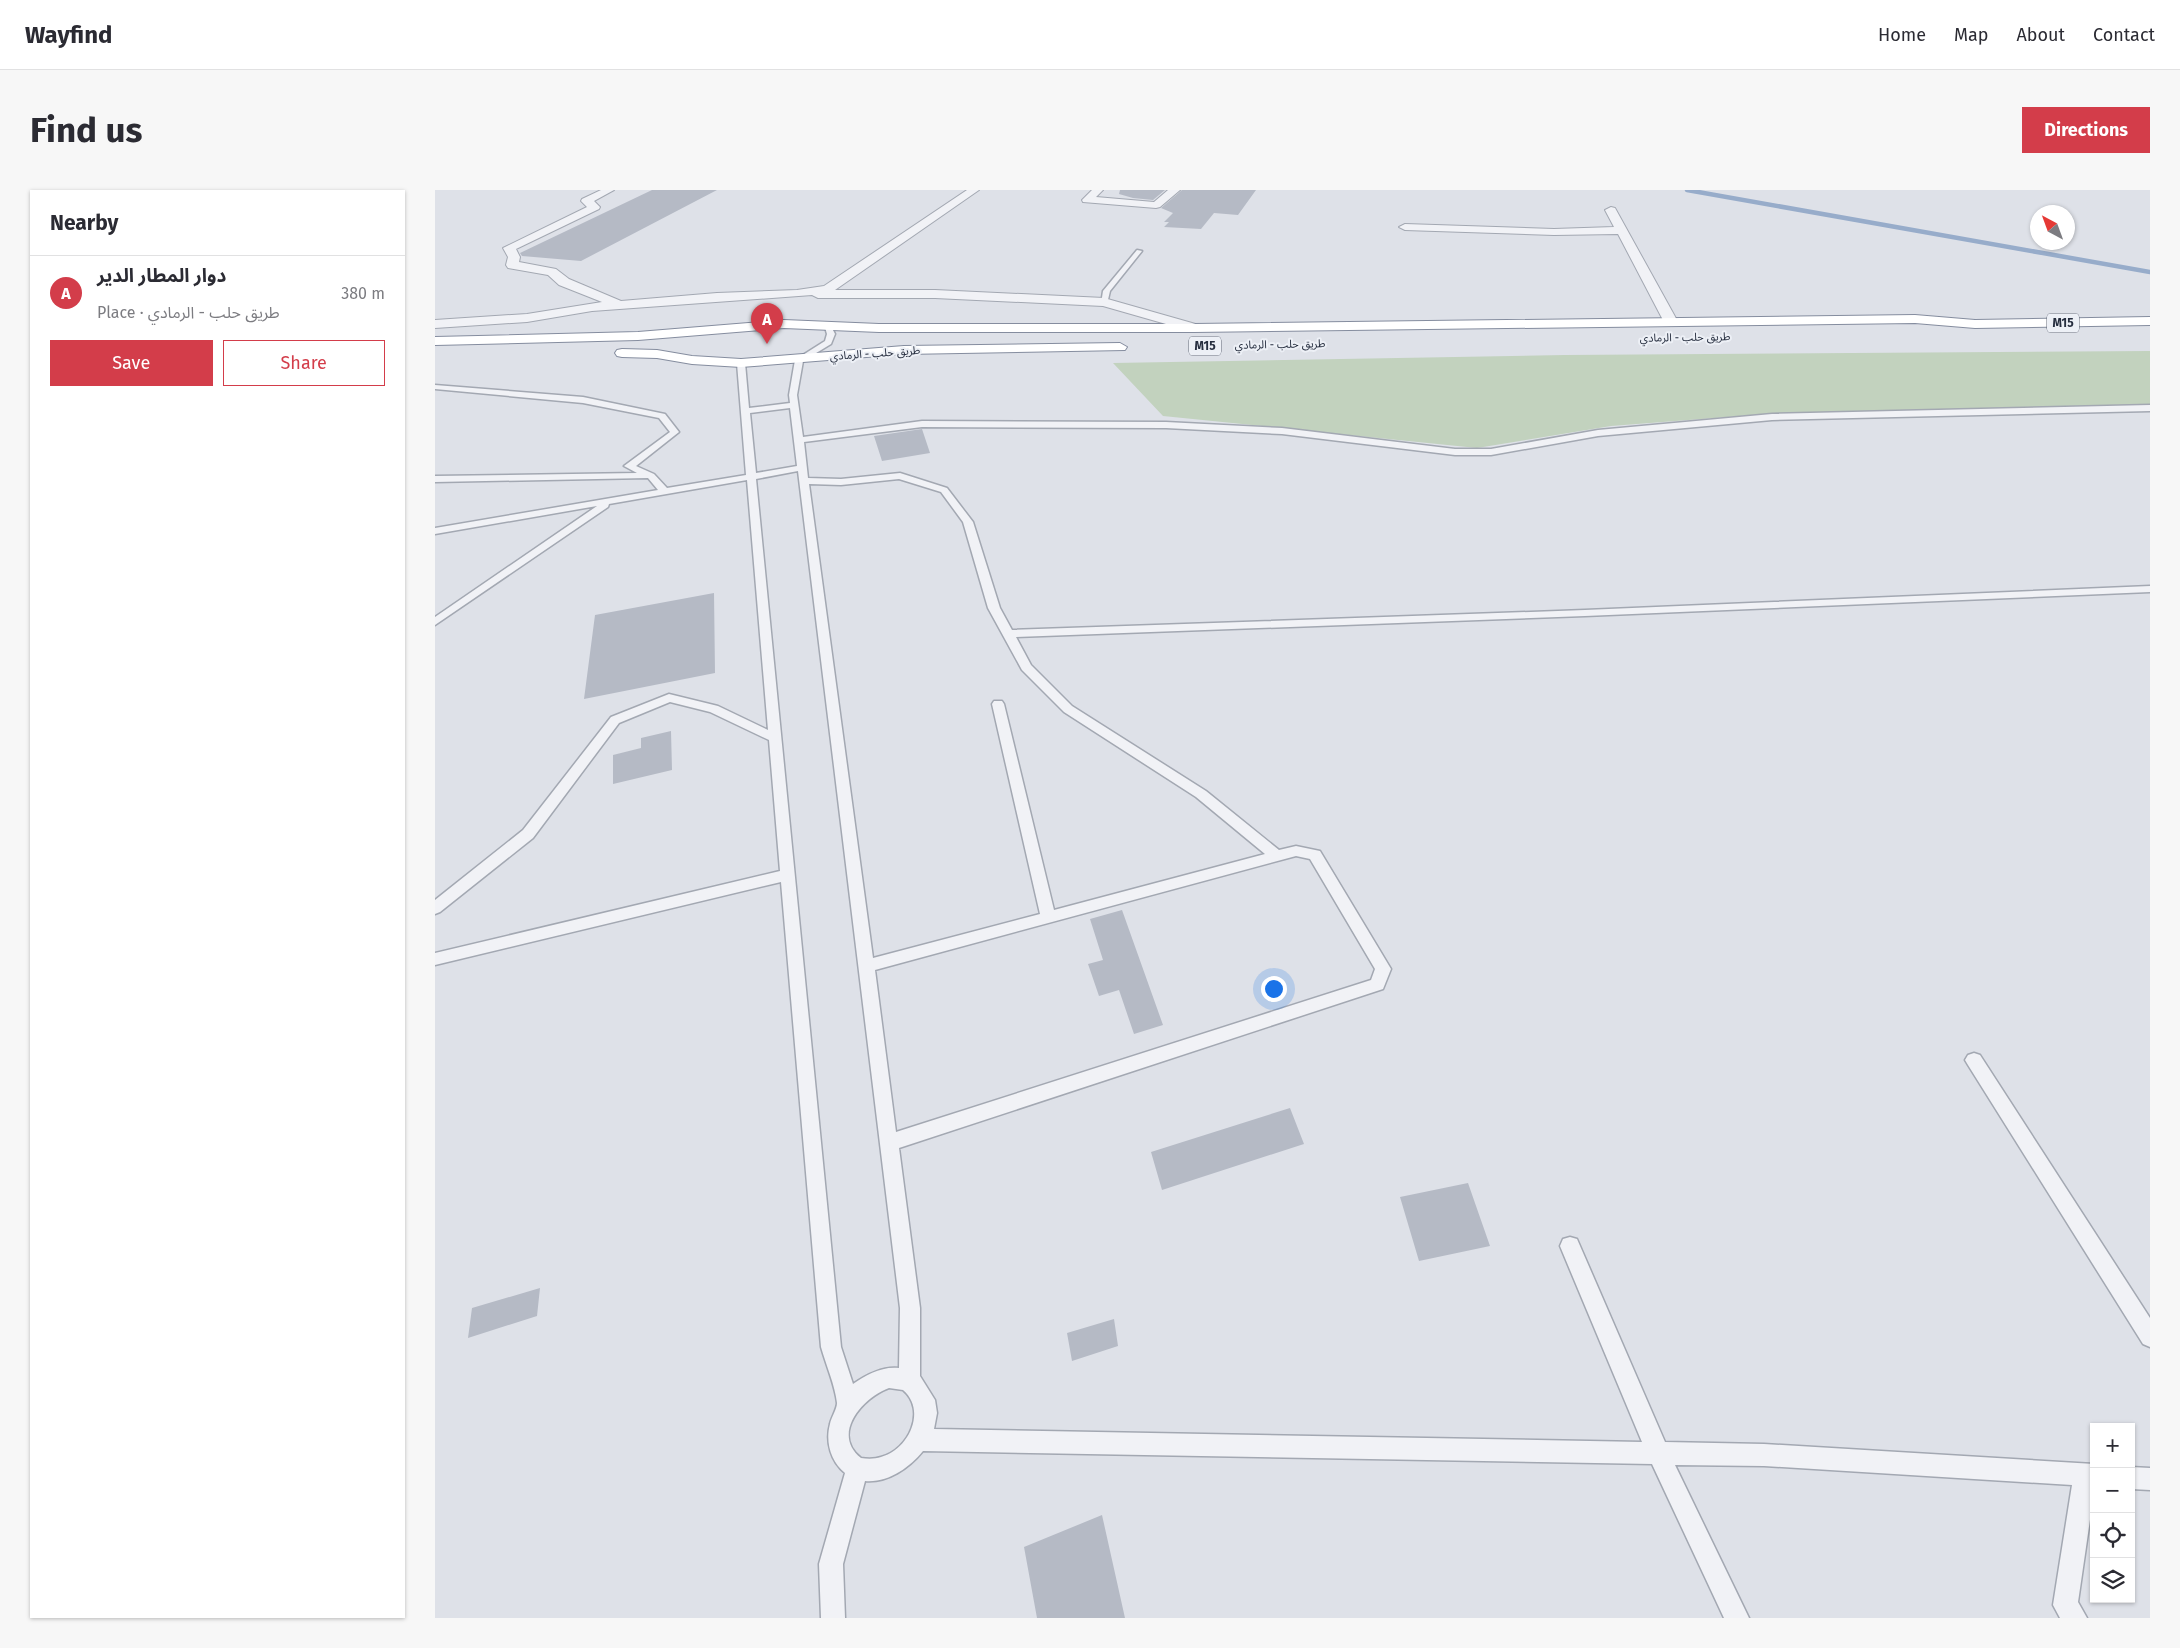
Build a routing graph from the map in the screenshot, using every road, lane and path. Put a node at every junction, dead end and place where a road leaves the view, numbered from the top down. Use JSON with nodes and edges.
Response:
{"nodes":[{"id":1,"x":609,"y":190,"type":"edge"},
{"id":2,"x":973,"y":190,"type":"edge"},
{"id":3,"x":1098,"y":190,"type":"edge"},
{"id":4,"x":1175,"y":190,"type":"edge"},
{"id":5,"x":1611,"y":210,"type":"dead end"},
{"id":6,"x":1405,"y":227,"type":"dead end"},
{"id":7,"x":1622,"y":230,"type":"junction"},
{"id":8,"x":1139,"y":251,"type":"dead end"},
{"id":9,"x":797,"y":294,"type":"junction"},
{"id":10,"x":1104,"y":302,"type":"junction"},
{"id":11,"x":620,"y":305,"type":"junction"},
{"id":12,"x":2150,"y":321,"type":"edge"},
{"id":13,"x":1671,"y":322,"type":"junction"},
{"id":14,"x":435,"y":324,"type":"edge"},
{"id":15,"x":1975,"y":324,"type":"junction"},
{"id":16,"x":827,"y":326,"type":"junction"},
{"id":17,"x":1194,"y":328,"type":"junction"},
{"id":18,"x":1904,"y":333,"type":"dead end"},
{"id":19,"x":435,"y":341,"type":"edge"},
{"id":20,"x":1137,"y":347,"type":"dead end"},
{"id":21,"x":606,"y":353,"type":"dead end"},
{"id":22,"x":435,"y":355,"type":"edge"},
{"id":23,"x":454,"y":355,"type":"dead end"},
{"id":24,"x":799,"y":360,"type":"junction"},
{"id":25,"x":741,"y":363,"type":"junction"},
{"id":26,"x":435,"y":387,"type":"edge"},
{"id":27,"x":795,"y":405,"type":"junction"},
{"id":28,"x":2150,"y":408,"type":"edge"},
{"id":29,"x":746,"y":411,"type":"junction"},
{"id":30,"x":799,"y":440,"type":"junction"},
{"id":31,"x":803,"y":474,"type":"junction"},
{"id":32,"x":651,"y":476,"type":"junction"},
{"id":33,"x":752,"y":476,"type":"junction"},
{"id":34,"x":435,"y":479,"type":"edge"},
{"id":35,"x":665,"y":492,"type":"junction"},
{"id":36,"x":610,"y":501,"type":"junction"},
{"id":37,"x":435,"y":531,"type":"edge"},
{"id":38,"x":2150,"y":589,"type":"edge"},
{"id":39,"x":435,"y":622,"type":"edge"},
{"id":40,"x":1008,"y":634,"type":"junction"},
{"id":41,"x":998,"y":704,"type":"dead end"},
{"id":42,"x":775,"y":738,"type":"junction"},
{"id":43,"x":1277,"y":856,"type":"junction"},
{"id":44,"x":788,"y":875,"type":"junction"},
{"id":45,"x":435,"y":908,"type":"edge"},
{"id":46,"x":1049,"y":917,"type":"junction"},
{"id":47,"x":435,"y":959,"type":"edge"},
{"id":48,"x":867,"y":966,"type":"junction"},
{"id":49,"x":1974,"y":1060,"type":"dead end"},
{"id":50,"x":889,"y":1143,"type":"junction"},
{"id":51,"x":1570,"y":1246,"type":"dead end"},
{"id":52,"x":2150,"y":1337,"type":"edge"},
{"id":53,"x":909,"y":1381,"type":"junction"},
{"id":54,"x":848,"y":1405,"type":"junction"},
{"id":55,"x":919,"y":1440,"type":"junction"},
{"id":56,"x":1658,"y":1453,"type":"junction"},
{"id":57,"x":857,"y":1468,"type":"junction"},
{"id":58,"x":2089,"y":1475,"type":"edge"},
{"id":59,"x":2135,"y":1478,"type":"edge"},
{"id":60,"x":2150,"y":1479,"type":"edge"},
{"id":61,"x":833,"y":1618,"type":"edge"},
{"id":62,"x":1737,"y":1618,"type":"edge"},
{"id":63,"x":2075,"y":1618,"type":"edge"}],
"edges":[{"from":1,"to":11,"type":"street"},
{"from":2,"to":9,"type":"street"},
{"from":3,"to":4,"type":"street"},
{"from":5,"to":7,"type":"street"},
{"from":6,"to":7,"type":"street"},
{"from":7,"to":13,"type":"street"},
{"from":8,"to":10,"type":"lane"},
{"from":9,"to":10,"type":"street"},
{"from":9,"to":11,"type":"street"},
{"from":10,"to":17,"type":"street"},
{"from":11,"to":14,"type":"street"},
{"from":12,"to":15,"type":"highway","name":"طريق حلب - الرمادي","number":"M15"},
{"from":13,"to":15,"type":"highway","name":"طريق حلب - الرمادي","number":"M15"},
{"from":13,"to":17,"type":"highway","name":"طريق حلب - الرمادي","number":"M15"},
{"from":15,"to":18,"type":"highway","name":"طريق حلب - الرمادي","number":"M15"},
{"from":16,"to":17,"type":"highway","name":"طريق حلب - الرمادي","number":"M15"},
{"from":16,"to":19,"type":"highway","name":"طريق حلب - الرمادي","number":"M15"},
{"from":16,"to":24,"type":"lane"},
{"from":20,"to":24,"type":"highway","name":"طريق حلب - الرمادي"},
{"from":21,"to":25,"type":"highway","name":"طريق حلب - الرمادي"},
{"from":22,"to":23,"type":"highway"},
{"from":24,"to":25,"type":"highway","name":"طريق حلب - الرمادي"},
{"from":24,"to":27,"type":"lane"},
{"from":25,"to":29,"type":"lane"},
{"from":26,"to":32,"type":"lane"},
{"from":27,"to":29,"type":"lane"},
{"from":27,"to":30,"type":"lane"},
{"from":28,"to":30,"type":"lane"},
{"from":29,"to":33,"type":"lane"},
{"from":30,"to":31,"type":"lane"},
{"from":31,"to":33,"type":"lane"},
{"from":31,"to":40,"type":"lane"},
{"from":31,"to":48,"type":"lane"},
{"from":32,"to":34,"type":"lane"},
{"from":32,"to":35,"type":"lane"},
{"from":33,"to":35,"type":"lane"},
{"from":33,"to":42,"type":"lane"},
{"from":35,"to":36,"type":"lane"},
{"from":36,"to":37,"type":"lane"},
{"from":36,"to":39,"type":"lane"},
{"from":38,"to":40,"type":"lane"},
{"from":40,"to":43,"type":"lane"},
{"from":41,"to":46,"type":"lane"},
{"from":42,"to":44,"type":"lane"},
{"from":42,"to":45,"type":"lane"},
{"from":43,"to":46,"type":"lane"},
{"from":43,"to":50,"type":"lane"},
{"from":44,"to":47,"type":"lane"},
{"from":44,"to":54,"type":"lane"},
{"from":46,"to":48,"type":"lane"},
{"from":48,"to":50,"type":"lane"},
{"from":49,"to":52,"type":"lane"},
{"from":50,"to":53,"type":"lane"},
{"from":51,"to":56,"type":"lane"},
{"from":53,"to":54,"type":"lane"},
{"from":53,"to":55,"type":"lane"},
{"from":54,"to":57,"type":"lane"},
{"from":55,"to":56,"type":"lane"},
{"from":55,"to":57,"type":"lane"},
{"from":56,"to":58,"type":"lane"},
{"from":56,"to":62,"type":"lane"},
{"from":57,"to":61,"type":"lane"},
{"from":58,"to":63,"type":"lane"},
{"from":59,"to":60,"type":"lane"}]}
